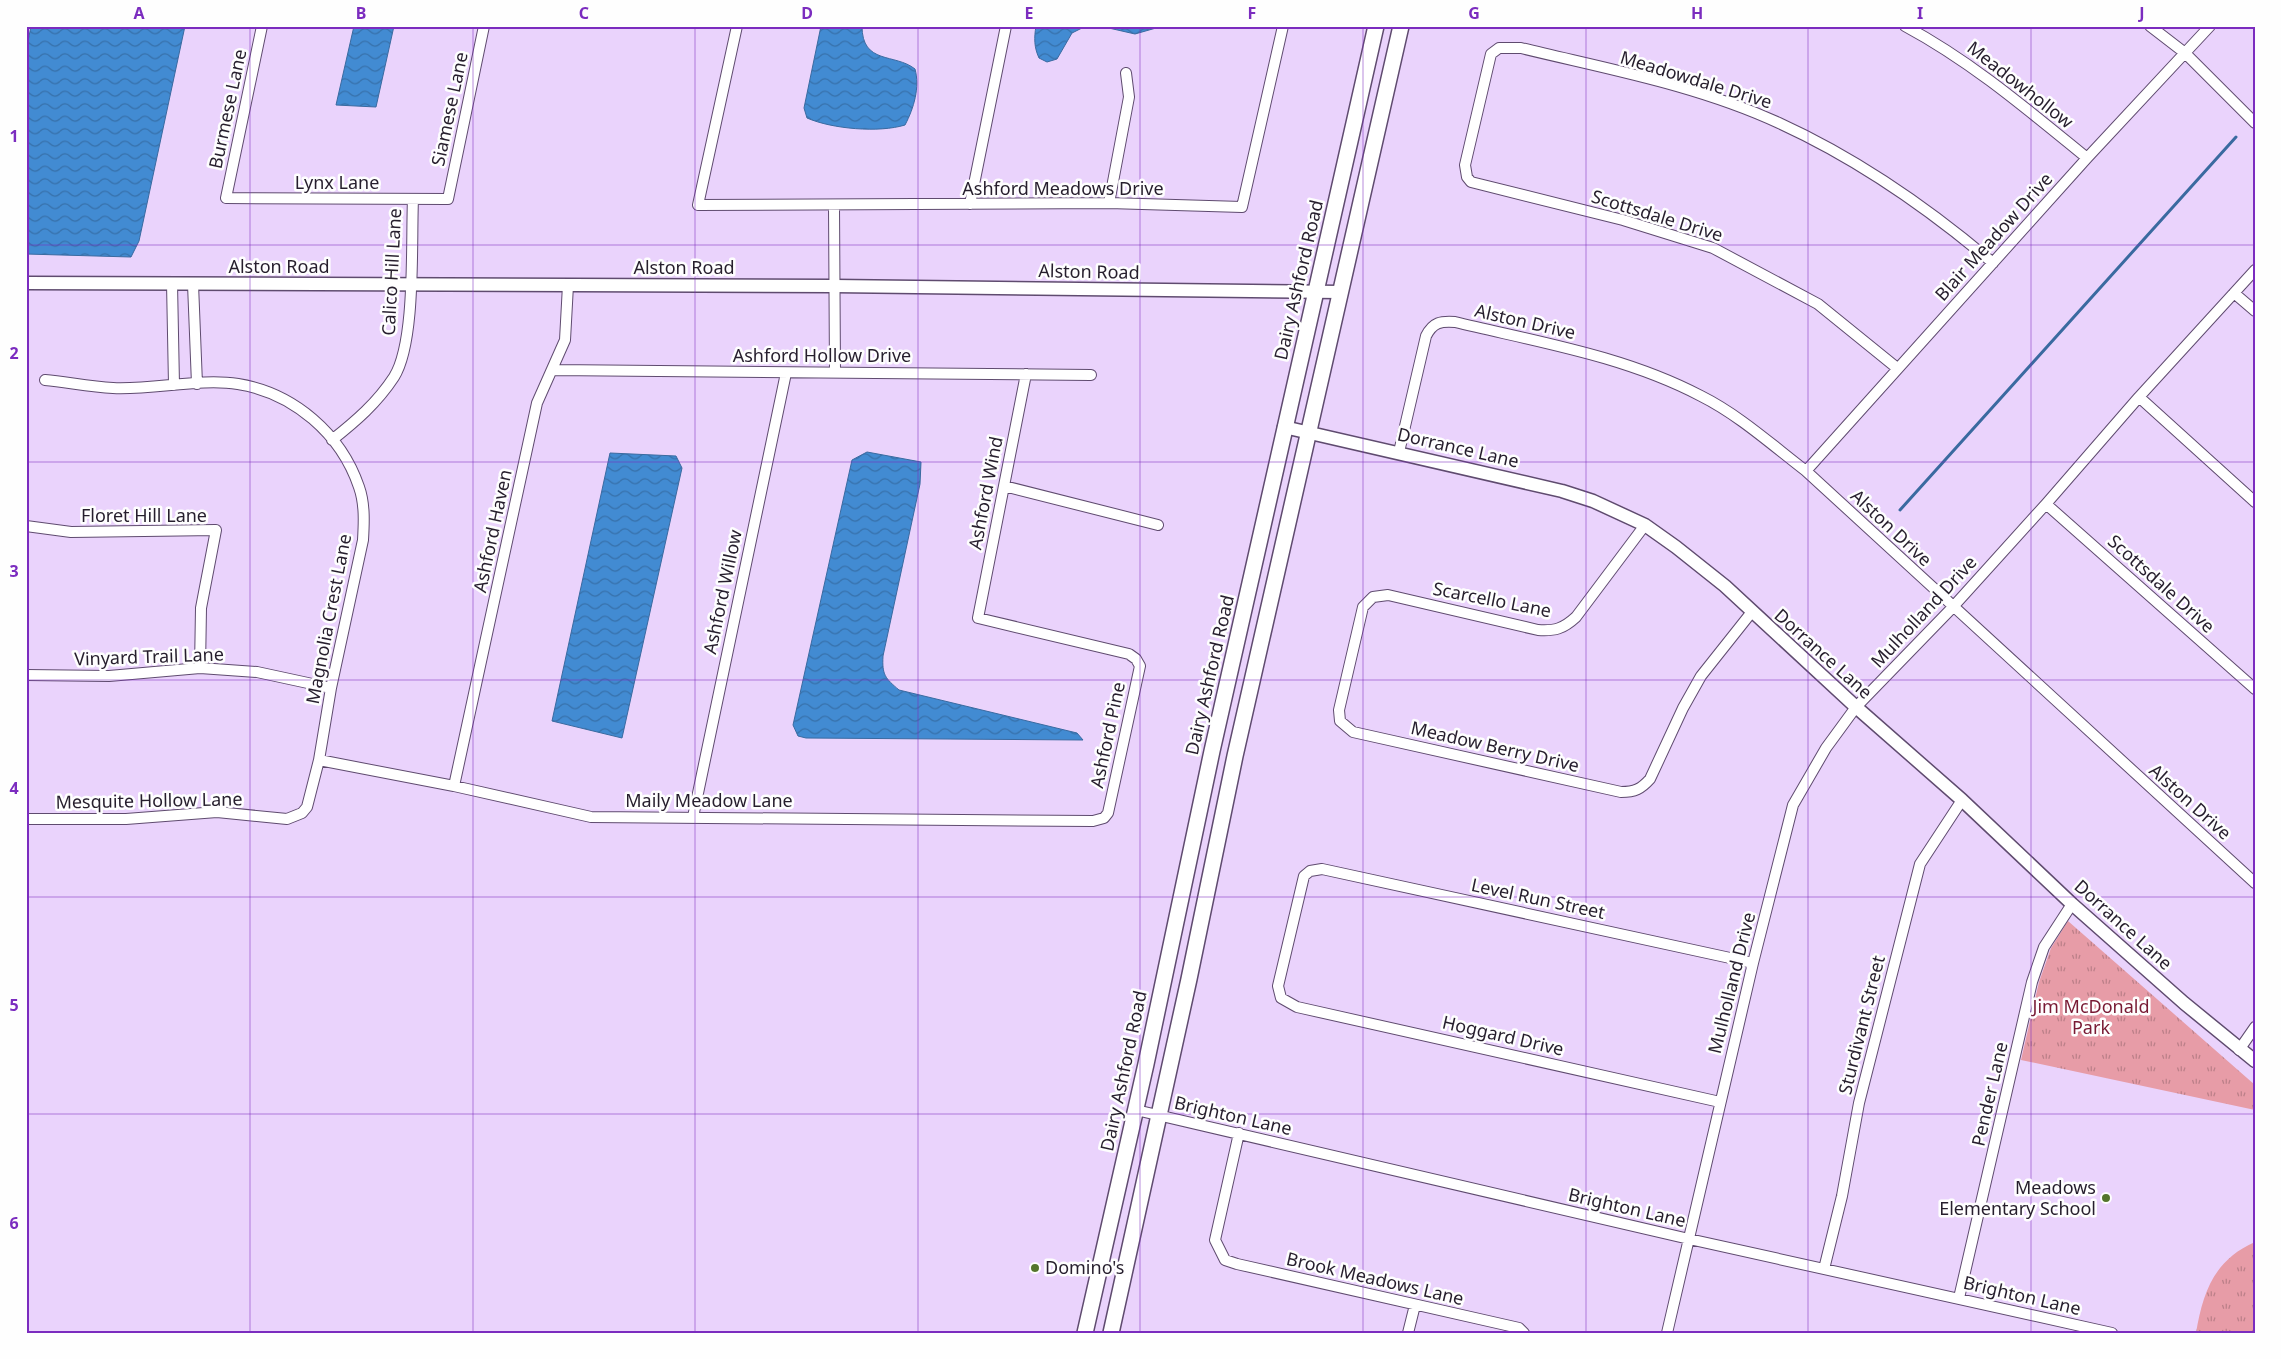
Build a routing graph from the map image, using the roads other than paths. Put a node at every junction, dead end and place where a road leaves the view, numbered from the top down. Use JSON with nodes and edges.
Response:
{"nodes":[{"id":1,"x":262,"y":26,"type":"edge"},
{"id":2,"x":484,"y":26,"type":"edge"},
{"id":3,"x":737,"y":26,"type":"edge"},
{"id":4,"x":1006,"y":26,"type":"edge"},
{"id":5,"x":1283,"y":26,"type":"edge"},
{"id":6,"x":1376,"y":26,"type":"edge"},
{"id":7,"x":1401,"y":26,"type":"edge"},
{"id":8,"x":1905,"y":26,"type":"edge"},
{"id":9,"x":2150,"y":26,"type":"edge"},
{"id":10,"x":2210,"y":26,"type":"edge"},
{"id":11,"x":1499,"y":48,"type":"joint"},
{"id":12,"x":2185,"y":53,"type":"junction"},
{"id":13,"x":1126,"y":73,"type":"dead end"},
{"id":14,"x":2255,"y":123,"type":"edge"},
{"id":15,"x":2087,"y":158,"type":"junction"},
{"id":16,"x":226,"y":198,"type":"joint"},
{"id":17,"x":413,"y":199,"type":"junction"},
{"id":18,"x":448,"y":199,"type":"joint"},
{"id":19,"x":1109,"y":203,"type":"junction"},
{"id":20,"x":970,"y":204,"type":"junction"},
{"id":21,"x":834,"y":206,"type":"junction"},
{"id":22,"x":1993,"y":263,"type":"junction"},
{"id":23,"x":2255,"y":270,"type":"edge"},
{"id":24,"x":172,"y":283,"type":"junction"},
{"id":25,"x":26,"y":284,"type":"edge"},
{"id":26,"x":192,"y":284,"type":"junction"},
{"id":27,"x":410,"y":285,"type":"junction"},
{"id":28,"x":568,"y":285,"type":"junction"},
{"id":29,"x":834,"y":286,"type":"junction"},
{"id":30,"x":1316,"y":291,"type":"junction"},
{"id":31,"x":1341,"y":292,"type":"junction"},
{"id":32,"x":2234,"y":293,"type":"junction"},
{"id":33,"x":2255,"y":311,"type":"edge"},
{"id":34,"x":1897,"y":368,"type":"junction"},
{"id":35,"x":553,"y":370,"type":"junction"},
{"id":36,"x":835,"y":372,"type":"junction"},
{"id":37,"x":786,"y":373,"type":"junction"},
{"id":38,"x":1026,"y":374,"type":"junction"},
{"id":39,"x":1090,"y":375,"type":"dead end"},
{"id":40,"x":45,"y":380,"type":"dead end"},
{"id":41,"x":197,"y":384,"type":"junction"},
{"id":42,"x":174,"y":385,"type":"junction"},
{"id":43,"x":2139,"y":397,"type":"junction"},
{"id":44,"x":1284,"y":427,"type":"junction"},
{"id":45,"x":1309,"y":432,"type":"junction"},
{"id":46,"x":332,"y":440,"type":"junction"},
{"id":47,"x":1399,"y":452,"type":"junction"},
{"id":48,"x":1806,"y":471,"type":"junction"},
{"id":49,"x":1004,"y":486,"type":"junction"},
{"id":50,"x":2255,"y":502,"type":"edge"},
{"id":51,"x":2046,"y":504,"type":"junction"},
{"id":52,"x":1158,"y":525,"type":"dead end"},
{"id":53,"x":1645,"y":525,"type":"junction"},
{"id":54,"x":26,"y":526,"type":"edge"},
{"id":55,"x":1952,"y":608,"type":"junction"},
{"id":56,"x":1751,"y":613,"type":"junction"},
{"id":57,"x":1136,"y":659,"type":"joint"},
{"id":58,"x":200,"y":668,"type":"junction"},
{"id":59,"x":26,"y":675,"type":"edge"},
{"id":60,"x":331,"y":688,"type":"junction"},
{"id":61,"x":2255,"y":689,"type":"edge"},
{"id":62,"x":1856,"y":707,"type":"junction"},
{"id":63,"x":1343,"y":726,"type":"joint"},
{"id":64,"x":1212,"y":751,"type":"junction"},
{"id":65,"x":1235,"y":756,"type":"junction"},
{"id":66,"x":319,"y":760,"type":"junction"},
{"id":67,"x":454,"y":786,"type":"junction"},
{"id":68,"x":1962,"y":800,"type":"junction"},
{"id":69,"x":302,"y":813,"type":"joint"},
{"id":70,"x":692,"y":817,"type":"junction"},
{"id":71,"x":1104,"y":818,"type":"joint"},
{"id":72,"x":26,"y":819,"type":"edge"},
{"id":73,"x":2255,"y":883,"type":"edge"},
{"id":74,"x":2072,"y":904,"type":"junction"},
{"id":75,"x":1753,"y":963,"type":"junction"},
{"id":76,"x":1281,"y":998,"type":"joint"},
{"id":77,"x":2255,"y":1027,"type":"edge"},
{"id":78,"x":2239,"y":1050,"type":"junction"},
{"id":79,"x":2255,"y":1061,"type":"edge"},
{"id":80,"x":1720,"y":1102,"type":"junction"},
{"id":81,"x":1136,"y":1110,"type":"junction"},
{"id":82,"x":1160,"y":1115,"type":"junction"},
{"id":83,"x":1239,"y":1133,"type":"junction"},
{"id":84,"x":1689,"y":1239,"type":"junction"},
{"id":85,"x":1824,"y":1269,"type":"junction"},
{"id":86,"x":1959,"y":1298,"type":"junction"},
{"id":87,"x":1415,"y":1305,"type":"junction"},
{"id":88,"x":2100,"y":1331,"type":"edge"},
{"id":89,"x":1085,"y":1333,"type":"edge"},
{"id":90,"x":1111,"y":1333,"type":"edge"},
{"id":91,"x":1408,"y":1333,"type":"edge"},
{"id":92,"x":1524,"y":1333,"type":"edge"},
{"id":93,"x":1667,"y":1333,"type":"edge"},
{"id":94,"x":2112,"y":1333,"type":"edge"}],
"edges":[{"from":1,"to":16,"type":"street","name":"Burmese Lane"},
{"from":2,"to":18,"type":"street","name":"Siamese Lane"},
{"from":3,"to":21,"type":"street","name":"Ashford Meadows Drive"},
{"from":4,"to":20,"type":"street"},
{"from":5,"to":19,"type":"street","name":"Ashford Meadows Drive"},
{"from":6,"to":30,"type":"main road","name":"Dairy Ashford Road"},
{"from":7,"to":31,"type":"main road"},
{"from":8,"to":15,"type":"street","name":"Meadowhollow"},
{"from":9,"to":12,"type":"street"},
{"from":10,"to":12,"type":"street","name":"Blair Meadow Drive"},
{"from":11,"to":22,"type":"street","name":"Meadowdale Drive"},
{"from":11,"to":34,"type":"street","name":"Scottsdale Drive"},
{"from":12,"to":14,"type":"street"},
{"from":12,"to":15,"type":"street","name":"Blair Meadow Drive"},
{"from":13,"to":19,"type":"street"},
{"from":15,"to":22,"type":"street","name":"Blair Meadow Drive"},
{"from":16,"to":17,"type":"street","name":"Lynx Lane"},
{"from":17,"to":18,"type":"street","name":"Lynx Lane"},
{"from":17,"to":27,"type":"street","name":"Calico Hill Lane"},
{"from":19,"to":20,"type":"street","name":"Ashford Meadows Drive"},
{"from":20,"to":21,"type":"street","name":"Ashford Meadows Drive"},
{"from":21,"to":29,"type":"street"},
{"from":22,"to":34,"type":"street","name":"Blair Meadow Drive"},
{"from":23,"to":32,"type":"street","name":"Mulholland Drive"},
{"from":24,"to":25,"type":"street","name":"Alston Road"},
{"from":24,"to":26,"type":"street","name":"Alston Road"},
{"from":24,"to":42,"type":"street"},
{"from":26,"to":27,"type":"street","name":"Alston Road"},
{"from":26,"to":41,"type":"street"},
{"from":27,"to":28,"type":"street","name":"Alston Road"},
{"from":27,"to":46,"type":"street","name":"Calico Hill Lane"},
{"from":28,"to":29,"type":"street","name":"Alston Road"},
{"from":28,"to":35,"type":"street","name":"Ashford Haven"},
{"from":29,"to":30,"type":"street","name":"Alston Road"},
{"from":29,"to":36,"type":"street"},
{"from":30,"to":31,"type":"street","name":"Alston Road"},
{"from":30,"to":44,"type":"main road","name":"Dairy Ashford Road"},
{"from":31,"to":45,"type":"main road"},
{"from":32,"to":33,"type":"street"},
{"from":32,"to":43,"type":"street","name":"Mulholland Drive"},
{"from":34,"to":48,"type":"street","name":"Blair Meadow Drive"},
{"from":35,"to":37,"type":"street","name":"Ashford Hollow Drive"},
{"from":35,"to":67,"type":"street","name":"Ashford Haven"},
{"from":36,"to":37,"type":"street","name":"Ashford Hollow Drive"},
{"from":36,"to":38,"type":"street","name":"Ashford Hollow Drive"},
{"from":37,"to":70,"type":"street","name":"Ashford Willow"},
{"from":38,"to":39,"type":"street","name":"Ashford Hollow Drive"},
{"from":38,"to":49,"type":"street","name":"Ashford Wind"},
{"from":40,"to":42,"type":"street","name":"Magnolia Crest Lane"},
{"from":41,"to":42,"type":"street","name":"Magnolia Crest Lane"},
{"from":41,"to":46,"type":"street","name":"Magnolia Crest Lane"},
{"from":43,"to":50,"type":"street"},
{"from":43,"to":51,"type":"street","name":"Mulholland Drive"},
{"from":44,"to":45,"type":"street","name":"Dorrance Lane"},
{"from":44,"to":64,"type":"main road","name":"Dairy Ashford Road"},
{"from":45,"to":47,"type":"street","name":"Dorrance Lane"},
{"from":45,"to":65,"type":"main road"},
{"from":46,"to":60,"type":"street","name":"Magnolia Crest Lane"},
{"from":47,"to":48,"type":"street","name":"Alston Drive"},
{"from":47,"to":53,"type":"street","name":"Dorrance Lane"},
{"from":48,"to":55,"type":"street","name":"Alston Drive"},
{"from":49,"to":52,"type":"street"},
{"from":49,"to":57,"type":"street","name":"Ashford Wind"},
{"from":51,"to":55,"type":"street","name":"Mulholland Drive"},
{"from":51,"to":61,"type":"street","name":"Scottsdale Drive"},
{"from":53,"to":56,"type":"street","name":"Dorrance Lane"},
{"from":53,"to":63,"type":"street","name":"Scarcello Lane"},
{"from":54,"to":58,"type":"street","name":"Floret Hill Lane"},
{"from":55,"to":62,"type":"street","name":"Mulholland Drive"},
{"from":55,"to":73,"type":"street","name":"Alston Drive"},
{"from":56,"to":62,"type":"street","name":"Dorrance Lane"},
{"from":56,"to":63,"type":"street","name":"Meadow Berry Drive"},
{"from":57,"to":71,"type":"street","name":"Ashford Pine"},
{"from":58,"to":59,"type":"street","name":"Vinyard Trail Lane"},
{"from":58,"to":60,"type":"street","name":"Vinyard Trail Lane"},
{"from":60,"to":66,"type":"street","name":"Magnolia Crest Lane"},
{"from":62,"to":68,"type":"street","name":"Dorrance Lane"},
{"from":62,"to":75,"type":"street","name":"Mulholland Drive"},
{"from":64,"to":65,"type":"main road"},
{"from":64,"to":81,"type":"main road","name":"Dairy Ashford Road"},
{"from":65,"to":82,"type":"main road"},
{"from":66,"to":67,"type":"street","name":"Maily Meadow Lane"},
{"from":66,"to":69,"type":"street","name":"Magnolia Crest Lane"},
{"from":67,"to":70,"type":"street","name":"Maily Meadow Lane"},
{"from":68,"to":74,"type":"street","name":"Dorrance Lane"},
{"from":68,"to":85,"type":"street","name":"Sturdivant Street"},
{"from":69,"to":72,"type":"street","name":"Mesquite Hollow Lane"},
{"from":70,"to":71,"type":"street","name":"Maily Meadow Lane"},
{"from":74,"to":78,"type":"street","name":"Dorrance Lane"},
{"from":74,"to":86,"type":"street","name":"Pender Lane"},
{"from":75,"to":76,"type":"street","name":"Level Run Street"},
{"from":75,"to":80,"type":"street","name":"Mulholland Drive"},
{"from":76,"to":80,"type":"street","name":"Hoggard Drive"},
{"from":77,"to":78,"type":"street"},
{"from":78,"to":79,"type":"street","name":"Dorrance Lane"},
{"from":80,"to":84,"type":"street","name":"Mulholland Drive"},
{"from":81,"to":82,"type":"street","name":"Brighton Lane"},
{"from":81,"to":89,"type":"main road","name":"Dairy Ashford Road"},
{"from":82,"to":83,"type":"street","name":"Brighton Lane"},
{"from":82,"to":90,"type":"main road"},
{"from":83,"to":84,"type":"street","name":"Brighton Lane"},
{"from":83,"to":87,"type":"street","name":"Brook Meadows Lane"},
{"from":84,"to":85,"type":"street","name":"Brighton Lane"},
{"from":84,"to":93,"type":"street","name":"Mulholland Drive"},
{"from":85,"to":86,"type":"street","name":"Brighton Lane"},
{"from":86,"to":88,"type":"street","name":"Brighton Lane"},
{"from":87,"to":91,"type":"street"},
{"from":87,"to":92,"type":"street","name":"Brook Meadows Lane"},
{"from":88,"to":94,"type":"street","name":"Brighton Lane"}]}
